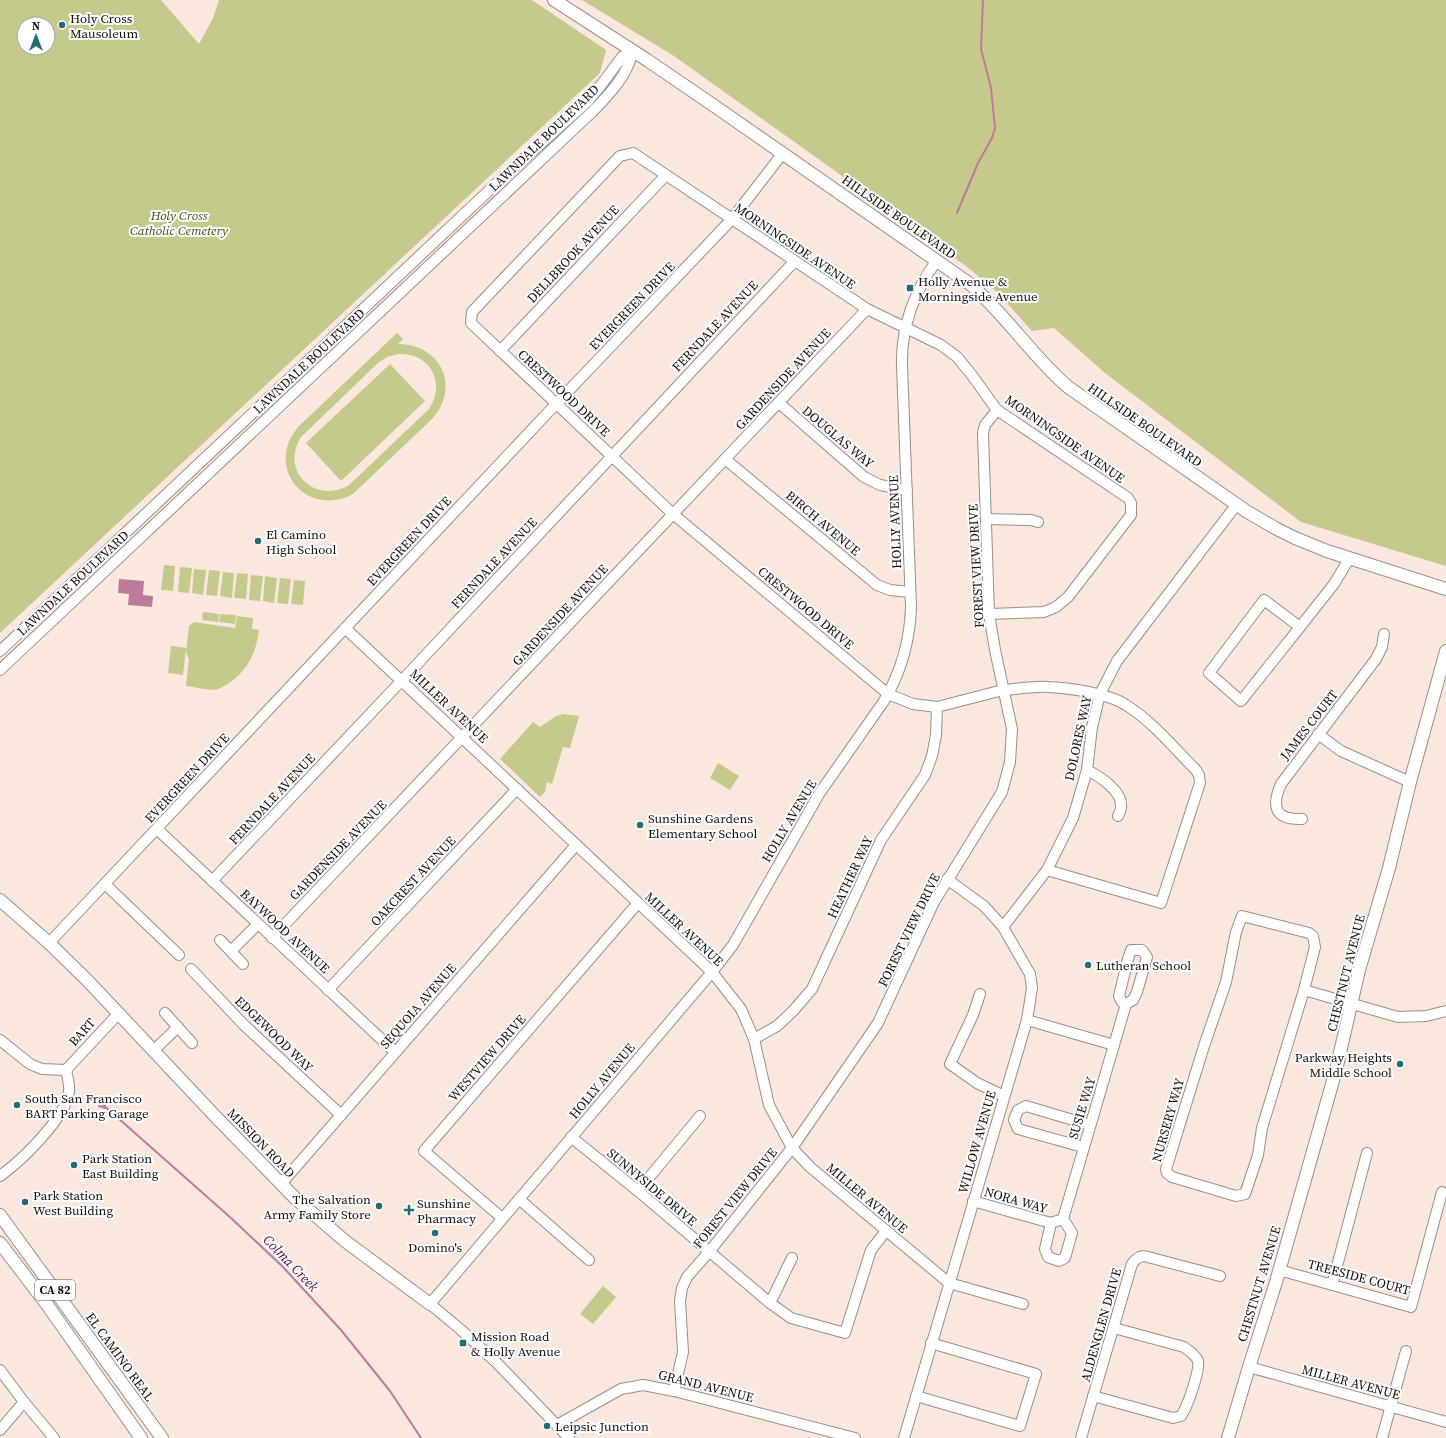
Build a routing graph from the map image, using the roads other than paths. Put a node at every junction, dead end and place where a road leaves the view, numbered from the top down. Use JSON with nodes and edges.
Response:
{"nodes":[{"id":1,"x":554,"y":0,"type":"edge"},
{"id":2,"x":632,"y":50,"type":"junction"},
{"id":3,"x":783,"y":153,"type":"junction"},
{"id":4,"x":666,"y":175,"type":"junction"},
{"id":5,"x":732,"y":220,"type":"junction"},
{"id":6,"x":936,"y":260,"type":"junction"},
{"id":7,"x":794,"y":262,"type":"junction"},
{"id":8,"x":866,"y":309,"type":"junction"},
{"id":9,"x":905,"y":328,"type":"junction"},
{"id":10,"x":500,"y":351,"type":"junction"},
{"id":11,"x":779,"y":403,"type":"junction"},
{"id":12,"x":556,"y":404,"type":"junction"},
{"id":13,"x":997,"y":410,"type":"junction"},
{"id":14,"x":612,"y":456,"type":"junction"},
{"id":15,"x":725,"y":459,"type":"junction"},
{"id":16,"x":907,"y":490,"type":"junction"},
{"id":17,"x":1237,"y":504,"type":"junction"},
{"id":18,"x":672,"y":514,"type":"junction"},
{"id":19,"x":986,"y":519,"type":"junction"},
{"id":20,"x":1038,"y":522,"type":"dead end"},
{"id":21,"x":1349,"y":559,"type":"junction"},
{"id":22,"x":1446,"y":589,"type":"edge"},
{"id":23,"x":910,"y":592,"type":"junction"},
{"id":24,"x":989,"y":614,"type":"junction"},
{"id":25,"x":1300,"y":627,"type":"junction"},
{"id":26,"x":345,"y":628,"type":"junction"},
{"id":27,"x":1384,"y":634,"type":"dead end"},
{"id":28,"x":0,"y":651,"type":"edge"},
{"id":29,"x":1446,"y":651,"type":"edge"},
{"id":30,"x":0,"y":670,"type":"edge"},
{"id":31,"x":402,"y":681,"type":"junction"},
{"id":32,"x":1003,"y":690,"type":"junction"},
{"id":33,"x":888,"y":694,"type":"junction"},
{"id":34,"x":1100,"y":694,"type":"junction"},
{"id":35,"x":937,"y":707,"type":"junction"},
{"id":36,"x":1318,"y":734,"type":"junction"},
{"id":37,"x":463,"y":737,"type":"junction"},
{"id":38,"x":1087,"y":770,"type":"junction"},
{"id":39,"x":1410,"y":782,"type":"junction"},
{"id":40,"x":517,"y":789,"type":"junction"},
{"id":41,"x":1118,"y":816,"type":"dead end"},
{"id":42,"x":1302,"y":819,"type":"dead end"},
{"id":43,"x":157,"y":829,"type":"junction"},
{"id":44,"x":576,"y":845,"type":"junction"},
{"id":45,"x":1047,"y":870,"type":"junction"},
{"id":46,"x":948,"y":879,"type":"junction"},
{"id":47,"x":212,"y":881,"type":"junction"},
{"id":48,"x":105,"y":884,"type":"junction"},
{"id":49,"x":0,"y":900,"type":"edge"},
{"id":50,"x":638,"y":903,"type":"junction"},
{"id":51,"x":258,"y":924,"type":"junction"},
{"id":52,"x":1003,"y":927,"type":"junction"},
{"id":53,"x":272,"y":938,"type":"junction"},
{"id":54,"x":220,"y":940,"type":"dead end"},
{"id":55,"x":49,"y":943,"type":"junction"},
{"id":56,"x":231,"y":951,"type":"junction"},
{"id":57,"x":179,"y":955,"type":"dead end"},
{"id":58,"x":243,"y":964,"type":"dead end"},
{"id":59,"x":192,"y":969,"type":"dead end"},
{"id":60,"x":712,"y":972,"type":"junction"},
{"id":61,"x":328,"y":990,"type":"junction"},
{"id":62,"x":1304,"y":990,"type":"junction"},
{"id":63,"x":980,"y":994,"type":"dead end"},
{"id":64,"x":1126,"y":1004,"type":"junction"},
{"id":65,"x":1352,"y":1004,"type":"junction"},
{"id":66,"x":1446,"y":1011,"type":"edge"},
{"id":67,"x":118,"y":1013,"type":"junction"},
{"id":68,"x":165,"y":1013,"type":"dead end"},
{"id":69,"x":1027,"y":1020,"type":"junction"},
{"id":70,"x":178,"y":1027,"type":"junction"},
{"id":71,"x":754,"y":1039,"type":"junction"},
{"id":72,"x":0,"y":1040,"type":"edge"},
{"id":73,"x":192,"y":1043,"type":"dead end"},
{"id":74,"x":1114,"y":1045,"type":"junction"},
{"id":75,"x":154,"y":1051,"type":"junction"},
{"id":76,"x":395,"y":1052,"type":"junction"},
{"id":77,"x":66,"y":1070,"type":"junction"},
{"id":78,"x":1004,"y":1096,"type":"junction"},
{"id":79,"x":341,"y":1115,"type":"junction"},
{"id":80,"x":700,"y":1116,"type":"dead end"},
{"id":81,"x":1090,"y":1125,"type":"junction"},
{"id":82,"x":571,"y":1137,"type":"junction"},
{"id":83,"x":1083,"y":1147,"type":"junction"},
{"id":84,"x":792,"y":1148,"type":"junction"},
{"id":85,"x":1368,"y":1154,"type":"dead end"},
{"id":86,"x":0,"y":1176,"type":"edge"},
{"id":87,"x":281,"y":1184,"type":"junction"},
{"id":88,"x":638,"y":1191,"type":"junction"},
{"id":89,"x":1442,"y":1192,"type":"dead end"},
{"id":90,"x":519,"y":1199,"type":"junction"},
{"id":91,"x":973,"y":1201,"type":"junction"},
{"id":92,"x":0,"y":1215,"type":"edge"},
{"id":93,"x":502,"y":1218,"type":"junction"},
{"id":94,"x":1063,"y":1219,"type":"junction"},
{"id":95,"x":1052,"y":1224,"type":"junction"},
{"id":96,"x":886,"y":1231,"type":"junction"},
{"id":97,"x":0,"y":1243,"type":"edge"},
{"id":98,"x":709,"y":1252,"type":"junction"},
{"id":99,"x":792,"y":1258,"type":"dead end"},
{"id":100,"x":589,"y":1260,"type":"dead end"},
{"id":101,"x":1280,"y":1270,"type":"junction"},
{"id":102,"x":1220,"y":1276,"type":"dead end"},
{"id":103,"x":949,"y":1283,"type":"junction"},
{"id":104,"x":1332,"y":1285,"type":"junction"},
{"id":105,"x":770,"y":1303,"type":"junction"},
{"id":106,"x":430,"y":1304,"type":"junction"},
{"id":107,"x":1023,"y":1304,"type":"dead end"},
{"id":108,"x":1114,"y":1328,"type":"junction"},
{"id":109,"x":931,"y":1343,"type":"junction"},
{"id":110,"x":93,"y":1344,"type":"junction"},
{"id":111,"x":76,"y":1347,"type":"junction"},
{"id":112,"x":1406,"y":1351,"type":"dead end"},
{"id":113,"x":1248,"y":1368,"type":"junction"},
{"id":114,"x":0,"y":1370,"type":"edge"},
{"id":115,"x":674,"y":1391,"type":"junction"},
{"id":116,"x":916,"y":1396,"type":"junction"},
{"id":117,"x":1093,"y":1396,"type":"junction"},
{"id":118,"x":24,"y":1402,"type":"junction"},
{"id":119,"x":1391,"y":1407,"type":"junction"},
{"id":120,"x":1446,"y":1422,"type":"edge"},
{"id":121,"x":557,"y":1425,"type":"junction"},
{"id":122,"x":0,"y":1430,"type":"edge"},
{"id":123,"x":54,"y":1438,"type":"edge"},
{"id":124,"x":141,"y":1438,"type":"edge"},
{"id":125,"x":162,"y":1438,"type":"edge"},
{"id":126,"x":569,"y":1438,"type":"edge"},
{"id":127,"x":855,"y":1438,"type":"edge"},
{"id":128,"x":904,"y":1438,"type":"edge"},
{"id":129,"x":1081,"y":1438,"type":"edge"},
{"id":130,"x":1228,"y":1438,"type":"edge"},
{"id":131,"x":1382,"y":1438,"type":"edge"}],
"edges":[{"from":1,"to":2,"type":"main road","name":"HILLSIDE BOULEVARD"},
{"from":2,"to":3,"type":"main road","name":"HILLSIDE BOULEVARD"},
{"from":2,"to":28,"type":"street","name":"LAWNDALE BOULEVARD"},
{"from":2,"to":30,"type":"street","name":"LAWNDALE BOULEVARD"},
{"from":3,"to":5,"type":"street","name":"EVERGREEN DRIVE"},
{"from":3,"to":6,"type":"main road","name":"HILLSIDE BOULEVARD"},
{"from":4,"to":5,"type":"street","name":"MORNINGSIDE AVENUE"},
{"from":4,"to":10,"type":"street","name":"DELLBROOK AVENUE"},
{"from":4,"to":10,"type":"street","name":"CRESTWOOD DRIVE"},
{"from":5,"to":7,"type":"street","name":"MORNINGSIDE AVENUE"},
{"from":5,"to":12,"type":"street","name":"EVERGREEN DRIVE"},
{"from":6,"to":9,"type":"street","name":"HOLLY AVENUE"},
{"from":6,"to":17,"type":"main road","name":"HILLSIDE BOULEVARD"},
{"from":7,"to":8,"type":"street","name":"MORNINGSIDE AVENUE"},
{"from":7,"to":14,"type":"street","name":"FERNDALE AVENUE"},
{"from":8,"to":9,"type":"street","name":"MORNINGSIDE AVENUE"},
{"from":8,"to":11,"type":"street","name":"GARDENSIDE AVENUE"},
{"from":9,"to":13,"type":"street","name":"MORNINGSIDE AVENUE"},
{"from":9,"to":16,"type":"street","name":"HOLLY AVENUE"},
{"from":10,"to":12,"type":"street","name":"CRESTWOOD DRIVE"},
{"from":11,"to":15,"type":"street","name":"GARDENSIDE AVENUE"},
{"from":11,"to":16,"type":"street","name":"DOUGLAS WAY"},
{"from":12,"to":14,"type":"street","name":"CRESTWOOD DRIVE"},
{"from":12,"to":26,"type":"street","name":"EVERGREEN DRIVE"},
{"from":13,"to":19,"type":"street","name":"FOREST VIEW DRIVE"},
{"from":13,"to":24,"type":"street","name":"MORNINGSIDE AVENUE"},
{"from":14,"to":18,"type":"street","name":"CRESTWOOD DRIVE"},
{"from":14,"to":31,"type":"street","name":"FERNDALE AVENUE"},
{"from":15,"to":18,"type":"street","name":"GARDENSIDE AVENUE"},
{"from":15,"to":23,"type":"street","name":"BIRCH AVENUE"},
{"from":16,"to":23,"type":"street","name":"HOLLY AVENUE"},
{"from":17,"to":21,"type":"main road","name":"HILLSIDE BOULEVARD"},
{"from":17,"to":34,"type":"street","name":"DOLORES WAY"},
{"from":18,"to":33,"type":"street","name":"CRESTWOOD DRIVE"},
{"from":18,"to":37,"type":"street","name":"GARDENSIDE AVENUE"},
{"from":19,"to":20,"type":"street"},
{"from":19,"to":24,"type":"street","name":"FOREST VIEW DRIVE"},
{"from":21,"to":22,"type":"main road","name":"HILLSIDE BOULEVARD"},
{"from":21,"to":25,"type":"street"},
{"from":23,"to":33,"type":"street","name":"HOLLY AVENUE"},
{"from":24,"to":32,"type":"street","name":"FOREST VIEW DRIVE"},
{"from":25,"to":25,"type":"street"},
{"from":26,"to":31,"type":"street","name":"MILLER AVENUE"},
{"from":26,"to":43,"type":"street","name":"EVERGREEN DRIVE"},
{"from":27,"to":36,"type":"street","name":"JAMES COURT"},
{"from":29,"to":39,"type":"main road","name":"CHESTNUT AVENUE"},
{"from":31,"to":37,"type":"street","name":"MILLER AVENUE"},
{"from":31,"to":47,"type":"street","name":"FERNDALE AVENUE"},
{"from":32,"to":34,"type":"street","name":"CRESTWOOD DRIVE"},
{"from":32,"to":35,"type":"street","name":"CRESTWOOD DRIVE"},
{"from":32,"to":46,"type":"street","name":"FOREST VIEW DRIVE"},
{"from":33,"to":35,"type":"street","name":"CRESTWOOD DRIVE"},
{"from":33,"to":60,"type":"street","name":"HOLLY AVENUE"},
{"from":34,"to":38,"type":"street","name":"DOLORES WAY"},
{"from":34,"to":45,"type":"street","name":"CRESTWOOD DRIVE"},
{"from":35,"to":71,"type":"street","name":"HEATHER WAY"},
{"from":36,"to":39,"type":"street"},
{"from":36,"to":42,"type":"street","name":"JAMES COURT"},
{"from":37,"to":40,"type":"street","name":"MILLER AVENUE"},
{"from":37,"to":53,"type":"street","name":"GARDENSIDE AVENUE"},
{"from":38,"to":41,"type":"street"},
{"from":38,"to":45,"type":"street","name":"DOLORES WAY"},
{"from":39,"to":65,"type":"main road","name":"CHESTNUT AVENUE"},
{"from":40,"to":44,"type":"street","name":"MILLER AVENUE"},
{"from":40,"to":61,"type":"street","name":"OAKCREST AVENUE"},
{"from":43,"to":47,"type":"street","name":"BAYWOOD AVENUE"},
{"from":43,"to":48,"type":"street","name":"EVERGREEN DRIVE"},
{"from":44,"to":50,"type":"street","name":"MILLER AVENUE"},
{"from":44,"to":76,"type":"street","name":"SEQUOIA AVENUE"},
{"from":45,"to":52,"type":"street","name":"DOLORES WAY"},
{"from":46,"to":52,"type":"street","name":"WILLOW AVENUE"},
{"from":46,"to":84,"type":"street","name":"FOREST VIEW DRIVE"},
{"from":47,"to":51,"type":"street","name":"BAYWOOD AVENUE"},
{"from":48,"to":55,"type":"street","name":"EVERGREEN DRIVE"},
{"from":48,"to":57,"type":"street"},
{"from":49,"to":55,"type":"main road","name":"MISSION ROAD"},
{"from":50,"to":60,"type":"street","name":"MILLER AVENUE"},
{"from":50,"to":93,"type":"street","name":"WESTVIEW DRIVE"},
{"from":51,"to":53,"type":"street","name":"BAYWOOD AVENUE"},
{"from":51,"to":56,"type":"street"},
{"from":52,"to":69,"type":"street","name":"WILLOW AVENUE"},
{"from":53,"to":61,"type":"street","name":"BAYWOOD AVENUE"},
{"from":54,"to":56,"type":"street"},
{"from":55,"to":67,"type":"main road","name":"MISSION ROAD"},
{"from":56,"to":58,"type":"street"},
{"from":59,"to":79,"type":"street","name":"EDGEWOOD WAY"},
{"from":60,"to":71,"type":"street","name":"MILLER AVENUE"},
{"from":60,"to":82,"type":"street","name":"HOLLY AVENUE"},
{"from":61,"to":76,"type":"street","name":"BAYWOOD AVENUE"},
{"from":62,"to":62,"type":"street","name":"NURSERY WAY"},
{"from":62,"to":65,"type":"street"},
{"from":63,"to":78,"type":"street"},
{"from":64,"to":64,"type":"street","name":"SUSIE WAY"},
{"from":64,"to":74,"type":"street","name":"SUSIE WAY"},
{"from":65,"to":66,"type":"street"},
{"from":65,"to":101,"type":"main road","name":"CHESTNUT AVENUE"},
{"from":67,"to":75,"type":"main road","name":"MISSION ROAD"},
{"from":67,"to":77,"type":"street","name":"BART"},
{"from":68,"to":70,"type":"street"},
{"from":69,"to":74,"type":"street"},
{"from":69,"to":78,"type":"street","name":"WILLOW AVENUE"},
{"from":70,"to":73,"type":"street"},
{"from":70,"to":75,"type":"street"},
{"from":71,"to":84,"type":"street","name":"MILLER AVENUE"},
{"from":72,"to":77,"type":"street"},
{"from":74,"to":81,"type":"street","name":"SUSIE WAY"},
{"from":75,"to":87,"type":"main road","name":"MISSION ROAD"},
{"from":76,"to":79,"type":"street","name":"SEQUOIA AVENUE"},
{"from":77,"to":86,"type":"street"},
{"from":78,"to":91,"type":"street","name":"WILLOW AVENUE"},
{"from":79,"to":87,"type":"street","name":"SEQUOIA AVENUE"},
{"from":80,"to":88,"type":"street"},
{"from":81,"to":83,"type":"street","name":"SUSIE WAY"},
{"from":81,"to":83,"type":"street"},
{"from":82,"to":88,"type":"street","name":"SUNNYSIDE DRIVE"},
{"from":82,"to":90,"type":"street","name":"HOLLY AVENUE"},
{"from":83,"to":94,"type":"street","name":"SUSIE WAY"},
{"from":84,"to":96,"type":"street","name":"MILLER AVENUE"},
{"from":84,"to":98,"type":"street","name":"FOREST VIEW DRIVE"},
{"from":85,"to":104,"type":"street"},
{"from":87,"to":106,"type":"main road","name":"MISSION ROAD"},
{"from":88,"to":98,"type":"street","name":"SUNNYSIDE DRIVE"},
{"from":89,"to":104,"type":"street","name":"TREESIDE COURT"},
{"from":90,"to":93,"type":"street","name":"HOLLY AVENUE"},
{"from":90,"to":100,"type":"street"},
{"from":91,"to":95,"type":"street","name":"NORA WAY"},
{"from":91,"to":103,"type":"street","name":"WILLOW AVENUE"},
{"from":92,"to":110,"type":"main road","name":"EL CAMINO REAL","number":"CA 82"},
{"from":93,"to":106,"type":"street","name":"HOLLY AVENUE"},
{"from":94,"to":95,"type":"street"},
{"from":94,"to":95,"type":"street"},
{"from":96,"to":103,"type":"street","name":"MILLER AVENUE"},
{"from":96,"to":105,"type":"street","name":"SUNNYSIDE DRIVE"},
{"from":97,"to":111,"type":"main road","number":"CA 82"},
{"from":98,"to":105,"type":"street","name":"SUNNYSIDE DRIVE"},
{"from":98,"to":115,"type":"street","name":"FOREST VIEW DRIVE"},
{"from":99,"to":105,"type":"street"},
{"from":101,"to":104,"type":"street","name":"TREESIDE COURT"},
{"from":101,"to":113,"type":"main road","name":"CHESTNUT AVENUE"},
{"from":102,"to":108,"type":"street","name":"ALDENGLEN DRIVE"},
{"from":103,"to":107,"type":"street"},
{"from":103,"to":109,"type":"street","name":"WILLOW AVENUE"},
{"from":106,"to":121,"type":"street","name":"MISSION ROAD"},
{"from":108,"to":117,"type":"street","name":"ALDENGLEN DRIVE"},
{"from":108,"to":117,"type":"street"},
{"from":109,"to":116,"type":"street","name":"WILLOW AVENUE"},
{"from":109,"to":116,"type":"street"},
{"from":110,"to":111,"type":"main road"},
{"from":110,"to":125,"type":"main road","name":"EL CAMINO REAL","number":"CA 82"},
{"from":111,"to":124,"type":"main road","number":"CA 82"},
{"from":112,"to":119,"type":"street"},
{"from":113,"to":119,"type":"street","name":"MILLER AVENUE"},
{"from":113,"to":130,"type":"main road","name":"CHESTNUT AVENUE"},
{"from":114,"to":118,"type":"street"},
{"from":115,"to":121,"type":"street","name":"GRAND AVENUE"},
{"from":115,"to":127,"type":"street","name":"GRAND AVENUE"},
{"from":116,"to":128,"type":"street","name":"WILLOW AVENUE"},
{"from":117,"to":129,"type":"street","name":"ALDENGLEN DRIVE"},
{"from":118,"to":122,"type":"street"},
{"from":118,"to":123,"type":"street"},
{"from":119,"to":120,"type":"street","name":"MILLER AVENUE"},
{"from":119,"to":131,"type":"street"},
{"from":121,"to":126,"type":"street","name":"MISSION ROAD"}]}
